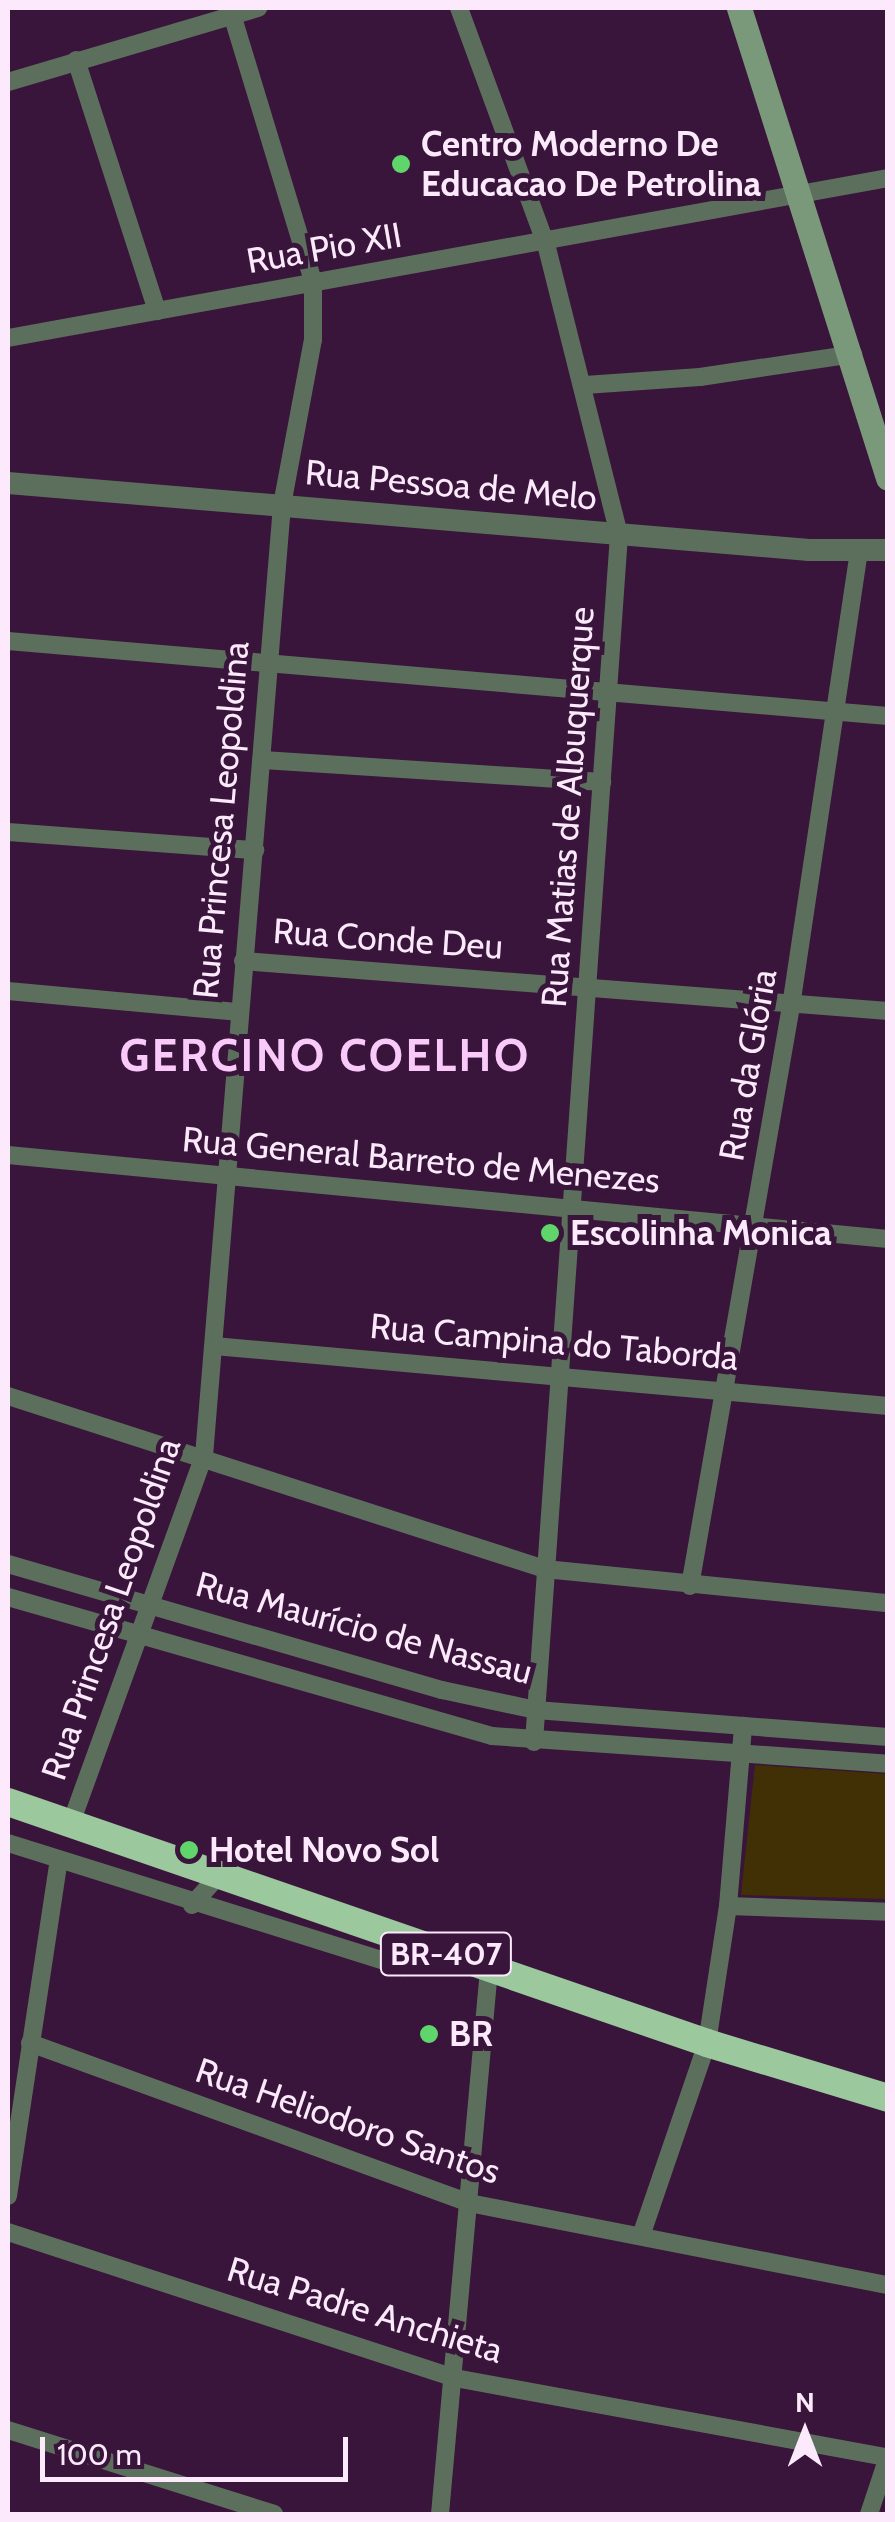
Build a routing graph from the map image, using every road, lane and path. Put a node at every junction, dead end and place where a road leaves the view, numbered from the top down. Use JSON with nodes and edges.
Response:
{"nodes":[{"id":1,"x":258,"y":8,"type":"edge"},
{"id":2,"x":460,"y":8,"type":"edge"},
{"id":3,"x":739,"y":8,"type":"edge"},
{"id":4,"x":231,"y":11,"type":"edge"},
{"id":5,"x":76,"y":60,"type":"junction"},
{"id":6,"x":8,"y":82,"type":"edge"},
{"id":7,"x":888,"y":178,"type":"edge"},
{"id":8,"x":800,"y":193,"type":"junction"},
{"id":9,"x":546,"y":244,"type":"junction"},
{"id":10,"x":313,"y":281,"type":"junction"},
{"id":11,"x":157,"y":311,"type":"junction"},
{"id":12,"x":8,"y":338,"type":"edge"},
{"id":13,"x":853,"y":354,"type":"junction"},
{"id":14,"x":585,"y":385,"type":"junction"},
{"id":15,"x":888,"y":478,"type":"edge"},
{"id":16,"x":8,"y":483,"type":"edge"},
{"id":17,"x":282,"y":505,"type":"junction"},
{"id":18,"x":618,"y":535,"type":"junction"},
{"id":19,"x":888,"y":550,"type":"edge"},
{"id":20,"x":860,"y":552,"type":"junction"},
{"id":21,"x":8,"y":641,"type":"edge"},
{"id":22,"x":267,"y":662,"type":"junction"},
{"id":23,"x":610,"y":692,"type":"junction"},
{"id":24,"x":838,"y":715,"type":"junction"},
{"id":25,"x":888,"y":716,"type":"edge"},
{"id":26,"x":263,"y":760,"type":"junction"},
{"id":27,"x":602,"y":782,"type":"junction"},
{"id":28,"x":8,"y":832,"type":"edge"},
{"id":29,"x":255,"y":850,"type":"junction"},
{"id":30,"x":243,"y":961,"type":"junction"},
{"id":31,"x":587,"y":986,"type":"junction"},
{"id":32,"x":8,"y":991,"type":"edge"},
{"id":33,"x":791,"y":1006,"type":"junction"},
{"id":34,"x":888,"y":1011,"type":"edge"},
{"id":35,"x":237,"y":1012,"type":"junction"},
{"id":36,"x":8,"y":1155,"type":"edge"},
{"id":37,"x":224,"y":1176,"type":"junction"},
{"id":38,"x":574,"y":1206,"type":"junction"},
{"id":39,"x":754,"y":1222,"type":"junction"},
{"id":40,"x":888,"y":1239,"type":"edge"},
{"id":41,"x":214,"y":1346,"type":"junction"},
{"id":42,"x":563,"y":1375,"type":"junction"},
{"id":43,"x":726,"y":1389,"type":"junction"},
{"id":44,"x":8,"y":1396,"type":"edge"},
{"id":45,"x":888,"y":1406,"type":"edge"},
{"id":46,"x":204,"y":1456,"type":"junction"},
{"id":47,"x":8,"y":1564,"type":"edge"},
{"id":48,"x":546,"y":1569,"type":"junction"},
{"id":49,"x":690,"y":1586,"type":"junction"},
{"id":50,"x":8,"y":1597,"type":"edge"},
{"id":51,"x":151,"y":1602,"type":"junction"},
{"id":52,"x":888,"y":1603,"type":"edge"},
{"id":53,"x":138,"y":1638,"type":"junction"},
{"id":54,"x":536,"y":1710,"type":"junction"},
{"id":55,"x":743,"y":1726,"type":"junction"},
{"id":56,"x":888,"y":1736,"type":"edge"},
{"id":57,"x":534,"y":1742,"type":"junction"},
{"id":58,"x":740,"y":1754,"type":"junction"},
{"id":59,"x":888,"y":1764,"type":"edge"},
{"id":60,"x":8,"y":1802,"type":"edge"},
{"id":61,"x":71,"y":1824,"type":"junction"},
{"id":62,"x":8,"y":1843,"type":"edge"},
{"id":63,"x":59,"y":1860,"type":"junction"},
{"id":64,"x":218,"y":1876,"type":"junction"},
{"id":65,"x":192,"y":1905,"type":"junction"},
{"id":66,"x":728,"y":1906,"type":"junction"},
{"id":67,"x":888,"y":1912,"type":"edge"},
{"id":68,"x":482,"y":1967,"type":"junction"},
{"id":69,"x":30,"y":2043,"type":"junction"},
{"id":70,"x":708,"y":2043,"type":"junction"},
{"id":71,"x":844,"y":2086,"type":"junction"},
{"id":72,"x":887,"y":2098,"type":"edge"},
{"id":73,"x":888,"y":2110,"type":"edge"},
{"id":74,"x":12,"y":2143,"type":"edge"},
{"id":75,"x":8,"y":2196,"type":"edge"},
{"id":76,"x":469,"y":2202,"type":"junction"},
{"id":77,"x":8,"y":2232,"type":"edge"},
{"id":78,"x":642,"y":2233,"type":"junction"},
{"id":79,"x":888,"y":2285,"type":"edge"},
{"id":80,"x":454,"y":2378,"type":"junction"},
{"id":81,"x":8,"y":2430,"type":"edge"},
{"id":82,"x":887,"y":2457,"type":"edge"},
{"id":83,"x":274,"y":2514,"type":"edge"},
{"id":84,"x":440,"y":2514,"type":"edge"},
{"id":85,"x":869,"y":2514,"type":"edge"}],
"edges":[{"from":1,"to":4,"type":"street"},
{"from":2,"to":9,"type":"street","name":"Rua Matias de Albuquerque"},
{"from":3,"to":8,"type":"main road"},
{"from":4,"to":5,"type":"street"},
{"from":4,"to":10,"type":"street","name":"Rua Princesa Leopoldina"},
{"from":5,"to":6,"type":"street"},
{"from":5,"to":11,"type":"street"},
{"from":7,"to":8,"type":"street","name":"Rua Pio XII"},
{"from":8,"to":9,"type":"street","name":"Rua Pio XII"},
{"from":8,"to":13,"type":"main road"},
{"from":9,"to":10,"type":"street","name":"Rua Pio XII"},
{"from":9,"to":14,"type":"street","name":"Rua Matias de Albuquerque"},
{"from":10,"to":11,"type":"street","name":"Rua Pio XII"},
{"from":10,"to":17,"type":"street","name":"Rua Princesa Leopoldina"},
{"from":11,"to":12,"type":"street","name":"Rua Pio XII"},
{"from":13,"to":14,"type":"street"},
{"from":13,"to":15,"type":"main road"},
{"from":14,"to":18,"type":"street","name":"Rua Matias de Albuquerque"},
{"from":16,"to":17,"type":"street","name":"Rua Pessoa de Melo"},
{"from":17,"to":18,"type":"street","name":"Rua Pessoa de Melo"},
{"from":17,"to":22,"type":"street","name":"Rua Princesa Leopoldina"},
{"from":18,"to":20,"type":"street","name":"Rua Pessoa de Melo"},
{"from":18,"to":23,"type":"street","name":"Rua Matias de Albuquerque"},
{"from":19,"to":20,"type":"street","name":"Rua Pessoa de Melo"},
{"from":20,"to":24,"type":"street","name":"Rua da Glória"},
{"from":21,"to":22,"type":"street"},
{"from":22,"to":23,"type":"street"},
{"from":22,"to":26,"type":"street","name":"Rua Princesa Leopoldina"},
{"from":23,"to":24,"type":"street"},
{"from":23,"to":27,"type":"street","name":"Rua Matias de Albuquerque"},
{"from":24,"to":25,"type":"street"},
{"from":24,"to":33,"type":"street","name":"Rua da Glória"},
{"from":26,"to":27,"type":"street"},
{"from":26,"to":29,"type":"street","name":"Rua Princesa Leopoldina"},
{"from":27,"to":31,"type":"street","name":"Rua Matias de Albuquerque"},
{"from":28,"to":29,"type":"street"},
{"from":29,"to":30,"type":"street","name":"Rua Princesa Leopoldina"},
{"from":30,"to":31,"type":"street","name":"Rua Conde Deu"},
{"from":30,"to":35,"type":"street","name":"Rua Princesa Leopoldina"},
{"from":31,"to":33,"type":"street","name":"Rua Conde Deu"},
{"from":31,"to":38,"type":"street","name":"Rua Matias de Albuquerque"},
{"from":32,"to":35,"type":"street"},
{"from":33,"to":34,"type":"street","name":"Rua Conde Deu"},
{"from":33,"to":39,"type":"street","name":"Rua da Glória"},
{"from":35,"to":37,"type":"street","name":"Rua Princesa Leopoldina"},
{"from":36,"to":37,"type":"street","name":"Rua General Barreto de Menezes"},
{"from":37,"to":38,"type":"street","name":"Rua General Barreto de Menezes"},
{"from":37,"to":41,"type":"street","name":"Rua Princesa Leopoldina"},
{"from":38,"to":39,"type":"street","name":"Rua General Barreto de Menezes"},
{"from":38,"to":42,"type":"street","name":"Rua Matias de Albuquerque"},
{"from":39,"to":40,"type":"street","name":"Rua General Barreto de Menezes"},
{"from":39,"to":43,"type":"street","name":"Rua da Glória"},
{"from":41,"to":42,"type":"street","name":"Rua Campina do Taborda"},
{"from":41,"to":46,"type":"street","name":"Rua Princesa Leopoldina"},
{"from":42,"to":43,"type":"street","name":"Rua Campina do Taborda"},
{"from":42,"to":48,"type":"street","name":"Rua Matias de Albuquerque"},
{"from":43,"to":45,"type":"street","name":"Rua Campina do Taborda"},
{"from":43,"to":49,"type":"street","name":"Rua da Glória"},
{"from":44,"to":46,"type":"street"},
{"from":46,"to":48,"type":"street"},
{"from":46,"to":51,"type":"street","name":"Rua Princesa Leopoldina"},
{"from":47,"to":51,"type":"street","name":"Rua Maurício de Nassau"},
{"from":48,"to":49,"type":"street"},
{"from":48,"to":54,"type":"street","name":"Rua Matias de Albuquerque"},
{"from":49,"to":52,"type":"street"},
{"from":50,"to":53,"type":"street","name":"Rua Maurício de Nassau"},
{"from":51,"to":53,"type":"street","name":"Rua Princesa Leopoldina"},
{"from":51,"to":54,"type":"street","name":"Rua Maurício de Nassau"},
{"from":53,"to":57,"type":"street","name":"Rua Maurício de Nassau"},
{"from":53,"to":61,"type":"street","name":"Rua Princesa Leopoldina"},
{"from":54,"to":55,"type":"street","name":"Rua Maurício de Nassau"},
{"from":54,"to":57,"type":"street","name":"Rua Matias de Albuquerque"},
{"from":55,"to":56,"type":"street","name":"Rua Maurício de Nassau"},
{"from":55,"to":58,"type":"street"},
{"from":57,"to":58,"type":"street","name":"Rua Maurício de Nassau"},
{"from":58,"to":59,"type":"street","name":"Rua Maurício de Nassau"},
{"from":58,"to":66,"type":"street"},
{"from":60,"to":61,"type":"highway","number":"BR-407"},
{"from":61,"to":64,"type":"highway","number":"BR-407"},
{"from":62,"to":63,"type":"street"},
{"from":63,"to":65,"type":"street"},
{"from":63,"to":69,"type":"street"},
{"from":64,"to":65,"type":"street"},
{"from":64,"to":68,"type":"highway","number":"BR-407"},
{"from":65,"to":68,"type":"street"},
{"from":66,"to":67,"type":"street"},
{"from":66,"to":70,"type":"street"},
{"from":68,"to":70,"type":"highway","number":"BR-407"},
{"from":68,"to":76,"type":"street"},
{"from":69,"to":74,"type":"street"},
{"from":69,"to":76,"type":"street","name":"Rua Heliodoro Santos"},
{"from":70,"to":71,"type":"highway","number":"BR-407"},
{"from":70,"to":78,"type":"street"},
{"from":71,"to":72,"type":"highway","number":"BR-407"},
{"from":71,"to":73,"type":"highway"},
{"from":74,"to":75,"type":"street"},
{"from":76,"to":78,"type":"street","name":"Rua Heliodoro Santos"},
{"from":76,"to":80,"type":"street"},
{"from":77,"to":80,"type":"street","name":"Rua Padre Anchieta"},
{"from":78,"to":79,"type":"street","name":"Rua Heliodoro Santos"},
{"from":80,"to":82,"type":"street","name":"Rua Padre Anchieta"},
{"from":80,"to":84,"type":"street"},
{"from":81,"to":83,"type":"street"},
{"from":82,"to":85,"type":"street"}]}
